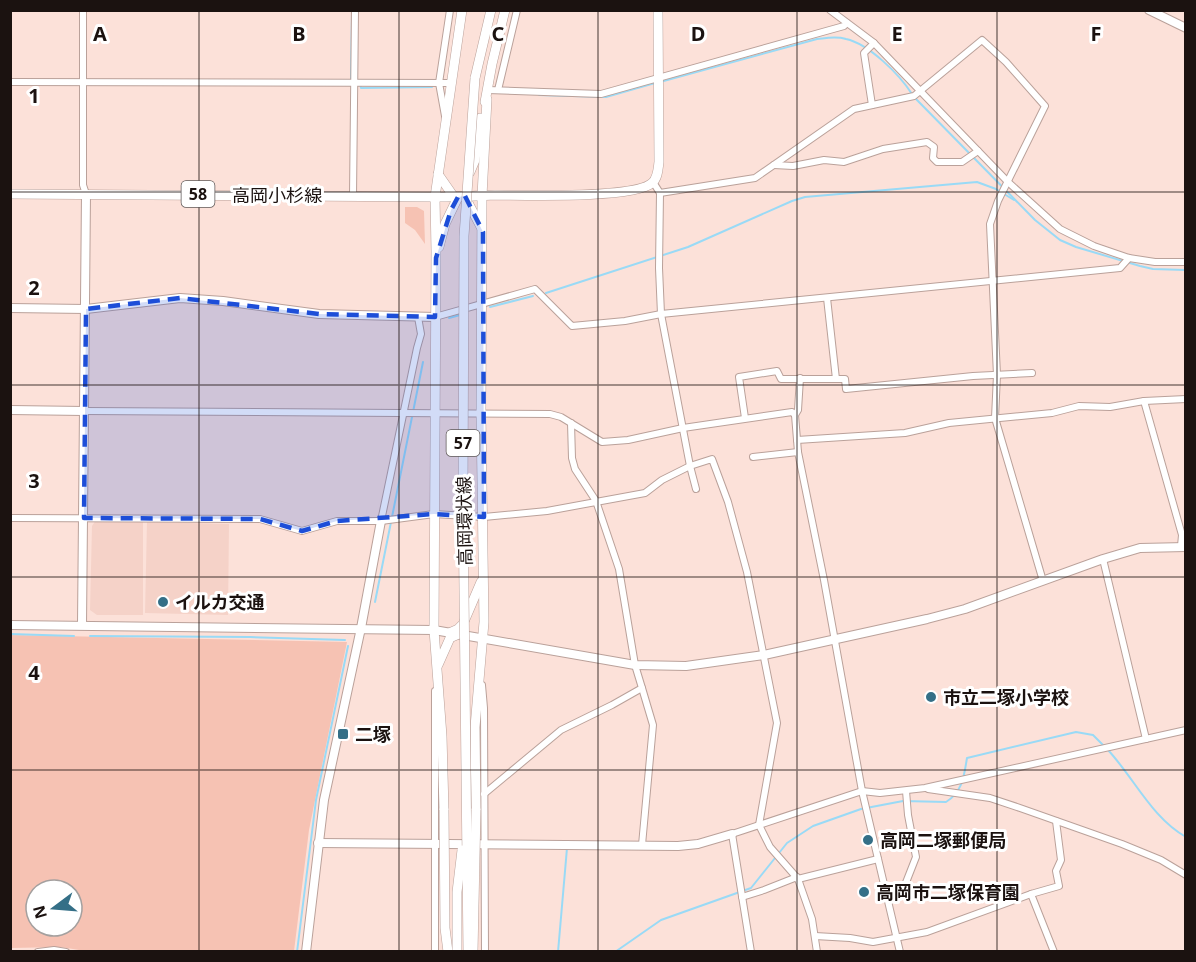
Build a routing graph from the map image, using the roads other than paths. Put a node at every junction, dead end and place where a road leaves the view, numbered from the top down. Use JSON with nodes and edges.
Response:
{"nodes":[{"id":1,"x":83,"y":10,"type":"edge"},
{"id":2,"x":355,"y":10,"type":"edge"},
{"id":3,"x":450,"y":10,"type":"edge"},
{"id":4,"x":462,"y":10,"type":"edge"},
{"id":5,"x":484,"y":10,"type":"edge"},
{"id":6,"x":491,"y":10,"type":"edge"},
{"id":7,"x":505,"y":10,"type":"edge"},
{"id":8,"x":517,"y":10,"type":"edge"},
{"id":9,"x":658,"y":10,"type":"edge"},
{"id":10,"x":830,"y":10,"type":"edge"},
{"id":11,"x":1149,"y":10,"type":"edge"},
{"id":12,"x":847,"y":23,"type":"junction"},
{"id":13,"x":1185,"y":28,"type":"edge"},
{"id":14,"x":874,"y":43,"type":"junction"},
{"id":15,"x":475,"y":78,"type":"junction"},
{"id":16,"x":658,"y":79,"type":"junction"},
{"id":17,"x":10,"y":82,"type":"edge"},
{"id":18,"x":83,"y":82,"type":"junction"},
{"id":19,"x":355,"y":82,"type":"junction"},
{"id":20,"x":439,"y":83,"type":"junction"},
{"id":21,"x":451,"y":83,"type":"junction"},
{"id":22,"x":920,"y":92,"type":"junction"},
{"id":23,"x":491,"y":93,"type":"junction"},
{"id":24,"x":872,"y":105,"type":"junction"},
{"id":25,"x":446,"y":122,"type":"junction"},
{"id":26,"x":978,"y":151,"type":"junction"},
{"id":27,"x":774,"y":165,"type":"junction"},
{"id":28,"x":438,"y":174,"type":"junction"},
{"id":29,"x":653,"y":182,"type":"junction"},
{"id":30,"x":1008,"y":182,"type":"junction"},
{"id":31,"x":660,"y":193,"type":"junction"},
{"id":32,"x":10,"y":194,"type":"edge"},
{"id":33,"x":86,"y":194,"type":"junction"},
{"id":34,"x":353,"y":196,"type":"junction"},
{"id":35,"x":482,"y":196,"type":"junction"},
{"id":36,"x":435,"y":197,"type":"junction"},
{"id":37,"x":459,"y":197,"type":"junction"},
{"id":38,"x":483,"y":232,"type":"junction"},
{"id":39,"x":436,"y":258,"type":"junction"},
{"id":40,"x":1129,"y":258,"type":"junction"},
{"id":41,"x":1185,"y":262,"type":"edge"},
{"id":42,"x":993,"y":281,"type":"junction"},
{"id":43,"x":827,"y":298,"type":"junction"},
{"id":44,"x":482,"y":304,"type":"junction"},
{"id":45,"x":10,"y":308,"type":"edge"},
{"id":46,"x":86,"y":309,"type":"junction"},
{"id":47,"x":661,"y":314,"type":"junction"},
{"id":48,"x":418,"y":317,"type":"junction"},
{"id":49,"x":435,"y":317,"type":"junction"},
{"id":50,"x":1032,"y":373,"type":"dead end"},
{"id":51,"x":997,"y":375,"type":"junction"},
{"id":52,"x":800,"y":378,"type":"junction"},
{"id":53,"x":836,"y":378,"type":"junction"},
{"id":54,"x":1185,"y":399,"type":"edge"},
{"id":55,"x":1144,"y":401,"type":"junction"},
{"id":56,"x":10,"y":410,"type":"edge"},
{"id":57,"x":84,"y":411,"type":"junction"},
{"id":58,"x":403,"y":414,"type":"junction"},
{"id":59,"x":434,"y":414,"type":"junction"},
{"id":60,"x":481,"y":414,"type":"junction"},
{"id":61,"x":795,"y":415,"type":"junction"},
{"id":62,"x":745,"y":418,"type":"junction"},
{"id":63,"x":995,"y":418,"type":"junction"},
{"id":64,"x":571,"y":423,"type":"junction"},
{"id":65,"x":683,"y":428,"type":"junction"},
{"id":66,"x":797,"y":440,"type":"junction"},
{"id":67,"x":798,"y":452,"type":"junction"},
{"id":68,"x":753,"y":457,"type":"dead end"},
{"id":69,"x":690,"y":466,"type":"junction"},
{"id":70,"x":696,"y":489,"type":"dead end"},
{"id":71,"x":596,"y":501,"type":"junction"},
{"id":72,"x":434,"y":514,"type":"junction"},
{"id":73,"x":484,"y":517,"type":"junction"},
{"id":74,"x":10,"y":518,"type":"edge"},
{"id":75,"x":84,"y":518,"type":"junction"},
{"id":76,"x":381,"y":521,"type":"junction"},
{"id":77,"x":1183,"y":547,"type":"edge"},
{"id":78,"x":1103,"y":559,"type":"junction"},
{"id":79,"x":483,"y":574,"type":"junction"},
{"id":80,"x":1043,"y":581,"type":"junction"},
{"id":81,"x":10,"y":624,"type":"edge"},
{"id":82,"x":82,"y":625,"type":"junction"},
{"id":83,"x":362,"y":628,"type":"junction"},
{"id":84,"x":434,"y":630,"type":"junction"},
{"id":85,"x":454,"y":633,"type":"junction"},
{"id":86,"x":482,"y":638,"type":"junction"},
{"id":87,"x":835,"y":639,"type":"junction"},
{"id":88,"x":764,"y":654,"type":"junction"},
{"id":89,"x":635,"y":665,"type":"junction"},
{"id":90,"x":480,"y":670,"type":"junction"},
{"id":91,"x":438,"y":672,"type":"junction"},
{"id":92,"x":642,"y":688,"type":"junction"},
{"id":93,"x":1185,"y":730,"type":"edge"},
{"id":94,"x":1146,"y":739,"type":"junction"},
{"id":95,"x":925,"y":788,"type":"junction"},
{"id":96,"x":862,"y":791,"type":"junction"},
{"id":97,"x":906,"y":791,"type":"junction"},
{"id":98,"x":484,"y":794,"type":"junction"},
{"id":99,"x":471,"y":810,"type":"junction"},
{"id":100,"x":1056,"y":821,"type":"junction"},
{"id":101,"x":759,"y":825,"type":"junction"},
{"id":102,"x":732,"y":834,"type":"junction"},
{"id":103,"x":318,"y":843,"type":"junction"},
{"id":104,"x":435,"y":843,"type":"junction"},
{"id":105,"x":484,"y":843,"type":"junction"},
{"id":106,"x":642,"y":845,"type":"junction"},
{"id":107,"x":878,"y":859,"type":"junction"},
{"id":108,"x":1185,"y":875,"type":"edge"},
{"id":109,"x":797,"y":878,"type":"junction"},
{"id":110,"x":885,"y":888,"type":"junction"},
{"id":111,"x":1031,"y":894,"type":"junction"},
{"id":112,"x":742,"y":897,"type":"junction"},
{"id":113,"x":485,"y":913,"type":"junction"},
{"id":114,"x":435,"y":914,"type":"junction"},
{"id":115,"x":815,"y":936,"type":"junction"},
{"id":116,"x":897,"y":938,"type":"junction"},
{"id":117,"x":38,"y":951,"type":"edge"},
{"id":118,"x":66,"y":951,"type":"edge"},
{"id":119,"x":306,"y":951,"type":"edge"},
{"id":120,"x":435,"y":951,"type":"edge"},
{"id":121,"x":448,"y":951,"type":"edge"},
{"id":122,"x":457,"y":951,"type":"edge"},
{"id":123,"x":468,"y":951,"type":"edge"},
{"id":124,"x":473,"y":951,"type":"edge"},
{"id":125,"x":485,"y":951,"type":"edge"},
{"id":126,"x":751,"y":951,"type":"edge"},
{"id":127,"x":817,"y":951,"type":"edge"},
{"id":128,"x":900,"y":951,"type":"edge"},
{"id":129,"x":1054,"y":951,"type":"edge"}],
"edges":[{"from":1,"to":18,"type":"street"},
{"from":2,"to":19,"type":"street"},
{"from":3,"to":20,"type":"street"},
{"from":4,"to":21,"type":"main road"},
{"from":5,"to":15,"type":"main road","name":"高岡環状線","number":"57"},
{"from":6,"to":15,"type":"main road","name":"高岡環状線","number":"57"},
{"from":7,"to":23,"type":"main road"},
{"from":8,"to":23,"type":"street"},
{"from":9,"to":16,"type":"main road"},
{"from":10,"to":12,"type":"street"},
{"from":11,"to":13,"type":"street"},
{"from":12,"to":14,"type":"street"},
{"from":12,"to":16,"type":"street"},
{"from":14,"to":22,"type":"street"},
{"from":14,"to":24,"type":"street"},
{"from":15,"to":99,"type":"main road","name":"高岡環状線","number":"57","bridge":true},
{"from":16,"to":23,"type":"street"},
{"from":16,"to":29,"type":"main road"},
{"from":17,"to":18,"type":"street"},
{"from":18,"to":19,"type":"street"},
{"from":18,"to":33,"type":"street"},
{"from":19,"to":20,"type":"street"},
{"from":19,"to":34,"type":"street"},
{"from":20,"to":21,"type":"street"},
{"from":20,"to":25,"type":"street"},
{"from":21,"to":25,"type":"main road"},
{"from":22,"to":24,"type":"street"},
{"from":22,"to":26,"type":"street"},
{"from":22,"to":30,"type":"street"},
{"from":23,"to":35,"type":"main road"},
{"from":23,"to":37,"type":"main road"},
{"from":24,"to":27,"type":"street"},
{"from":25,"to":28,"type":"main road"},
{"from":26,"to":27,"type":"street"},
{"from":26,"to":30,"type":"street"},
{"from":27,"to":31,"type":"street"},
{"from":28,"to":36,"type":"main road"},
{"from":28,"to":37,"type":"main road"},
{"from":29,"to":31,"type":"street"},
{"from":29,"to":35,"type":"main road"},
{"from":30,"to":40,"type":"street"},
{"from":30,"to":42,"type":"street"},
{"from":31,"to":47,"type":"street"},
{"from":32,"to":33,"type":"main road","name":"高岡小杉線","number":"58"},
{"from":33,"to":34,"type":"main road","name":"高岡小杉線","number":"58"},
{"from":33,"to":46,"type":"street"},
{"from":34,"to":36,"type":"main road","name":"高岡小杉線","number":"58"},
{"from":35,"to":37,"type":"main road"},
{"from":35,"to":38,"type":"main road","number":"57"},
{"from":36,"to":37,"type":"main road"},
{"from":36,"to":39,"type":"main road","number":"57"},
{"from":37,"to":38,"type":"main road"},
{"from":37,"to":39,"type":"main road"},
{"from":38,"to":44,"type":"main road","number":"57"},
{"from":39,"to":49,"type":"main road","number":"57"},
{"from":40,"to":41,"type":"street"},
{"from":40,"to":42,"type":"street"},
{"from":42,"to":43,"type":"street"},
{"from":42,"to":51,"type":"street"},
{"from":43,"to":47,"type":"street"},
{"from":43,"to":53,"type":"street"},
{"from":44,"to":47,"type":"street"},
{"from":44,"to":49,"type":"street"},
{"from":44,"to":60,"type":"main road","number":"57"},
{"from":45,"to":46,"type":"street"},
{"from":46,"to":48,"type":"street"},
{"from":46,"to":57,"type":"street"},
{"from":47,"to":65,"type":"street"},
{"from":48,"to":49,"type":"street"},
{"from":48,"to":58,"type":"street"},
{"from":49,"to":59,"type":"main road","number":"57"},
{"from":50,"to":51,"type":"street"},
{"from":51,"to":53,"type":"street"},
{"from":51,"to":63,"type":"street"},
{"from":52,"to":53,"type":"street"},
{"from":52,"to":61,"type":"street"},
{"from":52,"to":62,"type":"street"},
{"from":54,"to":55,"type":"street"},
{"from":55,"to":63,"type":"street"},
{"from":55,"to":77,"type":"street"},
{"from":56,"to":57,"type":"street"},
{"from":57,"to":58,"type":"street"},
{"from":57,"to":75,"type":"street"},
{"from":58,"to":59,"type":"street"},
{"from":58,"to":76,"type":"street"},
{"from":59,"to":60,"type":"street"},
{"from":59,"to":72,"type":"main road","number":"57"},
{"from":60,"to":64,"type":"street"},
{"from":60,"to":73,"type":"main road","number":"57"},
{"from":61,"to":62,"type":"street"},
{"from":61,"to":66,"type":"street"},
{"from":62,"to":65,"type":"street"},
{"from":63,"to":66,"type":"street"},
{"from":63,"to":80,"type":"street"},
{"from":64,"to":65,"type":"street"},
{"from":64,"to":71,"type":"street"},
{"from":65,"to":69,"type":"street"},
{"from":66,"to":67,"type":"street"},
{"from":67,"to":68,"type":"street"},
{"from":67,"to":87,"type":"street"},
{"from":69,"to":70,"type":"street"},
{"from":69,"to":71,"type":"street"},
{"from":69,"to":88,"type":"street"},
{"from":71,"to":73,"type":"street"},
{"from":71,"to":89,"type":"street"},
{"from":72,"to":73,"type":"street"},
{"from":72,"to":76,"type":"street"},
{"from":72,"to":84,"type":"main road","number":"57"},
{"from":73,"to":79,"type":"main road","number":"57"},
{"from":74,"to":75,"type":"street"},
{"from":75,"to":76,"type":"street"},
{"from":75,"to":82,"type":"street"},
{"from":76,"to":83,"type":"street"},
{"from":77,"to":78,"type":"street"},
{"from":78,"to":80,"type":"street"},
{"from":78,"to":94,"type":"street"},
{"from":79,"to":85,"type":"main road"},
{"from":79,"to":86,"type":"main road","number":"57"},
{"from":80,"to":87,"type":"street"},
{"from":81,"to":82,"type":"street"},
{"from":82,"to":83,"type":"street"},
{"from":83,"to":84,"type":"street"},
{"from":83,"to":103,"type":"street"},
{"from":84,"to":85,"type":"street"},
{"from":84,"to":91,"type":"main road","number":"57"},
{"from":85,"to":86,"type":"street"},
{"from":85,"to":91,"type":"main road"},
{"from":86,"to":89,"type":"street"},
{"from":86,"to":90,"type":"main road","number":"57"},
{"from":87,"to":88,"type":"street"},
{"from":87,"to":96,"type":"street"},
{"from":88,"to":89,"type":"street"},
{"from":88,"to":101,"type":"street"},
{"from":89,"to":92,"type":"street"},
{"from":90,"to":98,"type":"street"},
{"from":90,"to":99,"type":"main road","number":"57"},
{"from":91,"to":104,"type":"street"},
{"from":91,"to":121,"type":"main road","number":"57","bridge":true},
{"from":92,"to":98,"type":"street"},
{"from":92,"to":106,"type":"street"},
{"from":93,"to":94,"type":"street"},
{"from":94,"to":95,"type":"street"},
{"from":95,"to":97,"type":"street"},
{"from":95,"to":100,"type":"street"},
{"from":96,"to":97,"type":"street"},
{"from":96,"to":101,"type":"street"},
{"from":96,"to":107,"type":"street"},
{"from":97,"to":110,"type":"street"},
{"from":98,"to":105,"type":"street"},
{"from":99,"to":122,"type":"main road","name":"高岡環状線","number":"57","bridge":true},
{"from":99,"to":123,"type":"main road","name":"高岡環状線","number":"57","bridge":true},
{"from":99,"to":124,"type":"main road","number":"57","bridge":true},
{"from":100,"to":108,"type":"street"},
{"from":100,"to":111,"type":"street"},
{"from":101,"to":102,"type":"street"},
{"from":101,"to":109,"type":"street"},
{"from":102,"to":106,"type":"street"},
{"from":102,"to":112,"type":"street"},
{"from":103,"to":104,"type":"street"},
{"from":103,"to":119,"type":"street"},
{"from":104,"to":105,"type":"street"},
{"from":104,"to":114,"type":"street"},
{"from":105,"to":106,"type":"street"},
{"from":105,"to":113,"type":"street"},
{"from":107,"to":109,"type":"street"},
{"from":107,"to":110,"type":"street"},
{"from":109,"to":112,"type":"street"},
{"from":109,"to":115,"type":"street"},
{"from":110,"to":116,"type":"street"},
{"from":111,"to":116,"type":"street"},
{"from":111,"to":129,"type":"street"},
{"from":112,"to":126,"type":"street"},
{"from":113,"to":114,"type":"street"},
{"from":113,"to":125,"type":"street"},
{"from":114,"to":120,"type":"street"},
{"from":115,"to":116,"type":"street"},
{"from":115,"to":127,"type":"street"},
{"from":116,"to":128,"type":"street"},
{"from":117,"to":118,"type":"street"}]}
